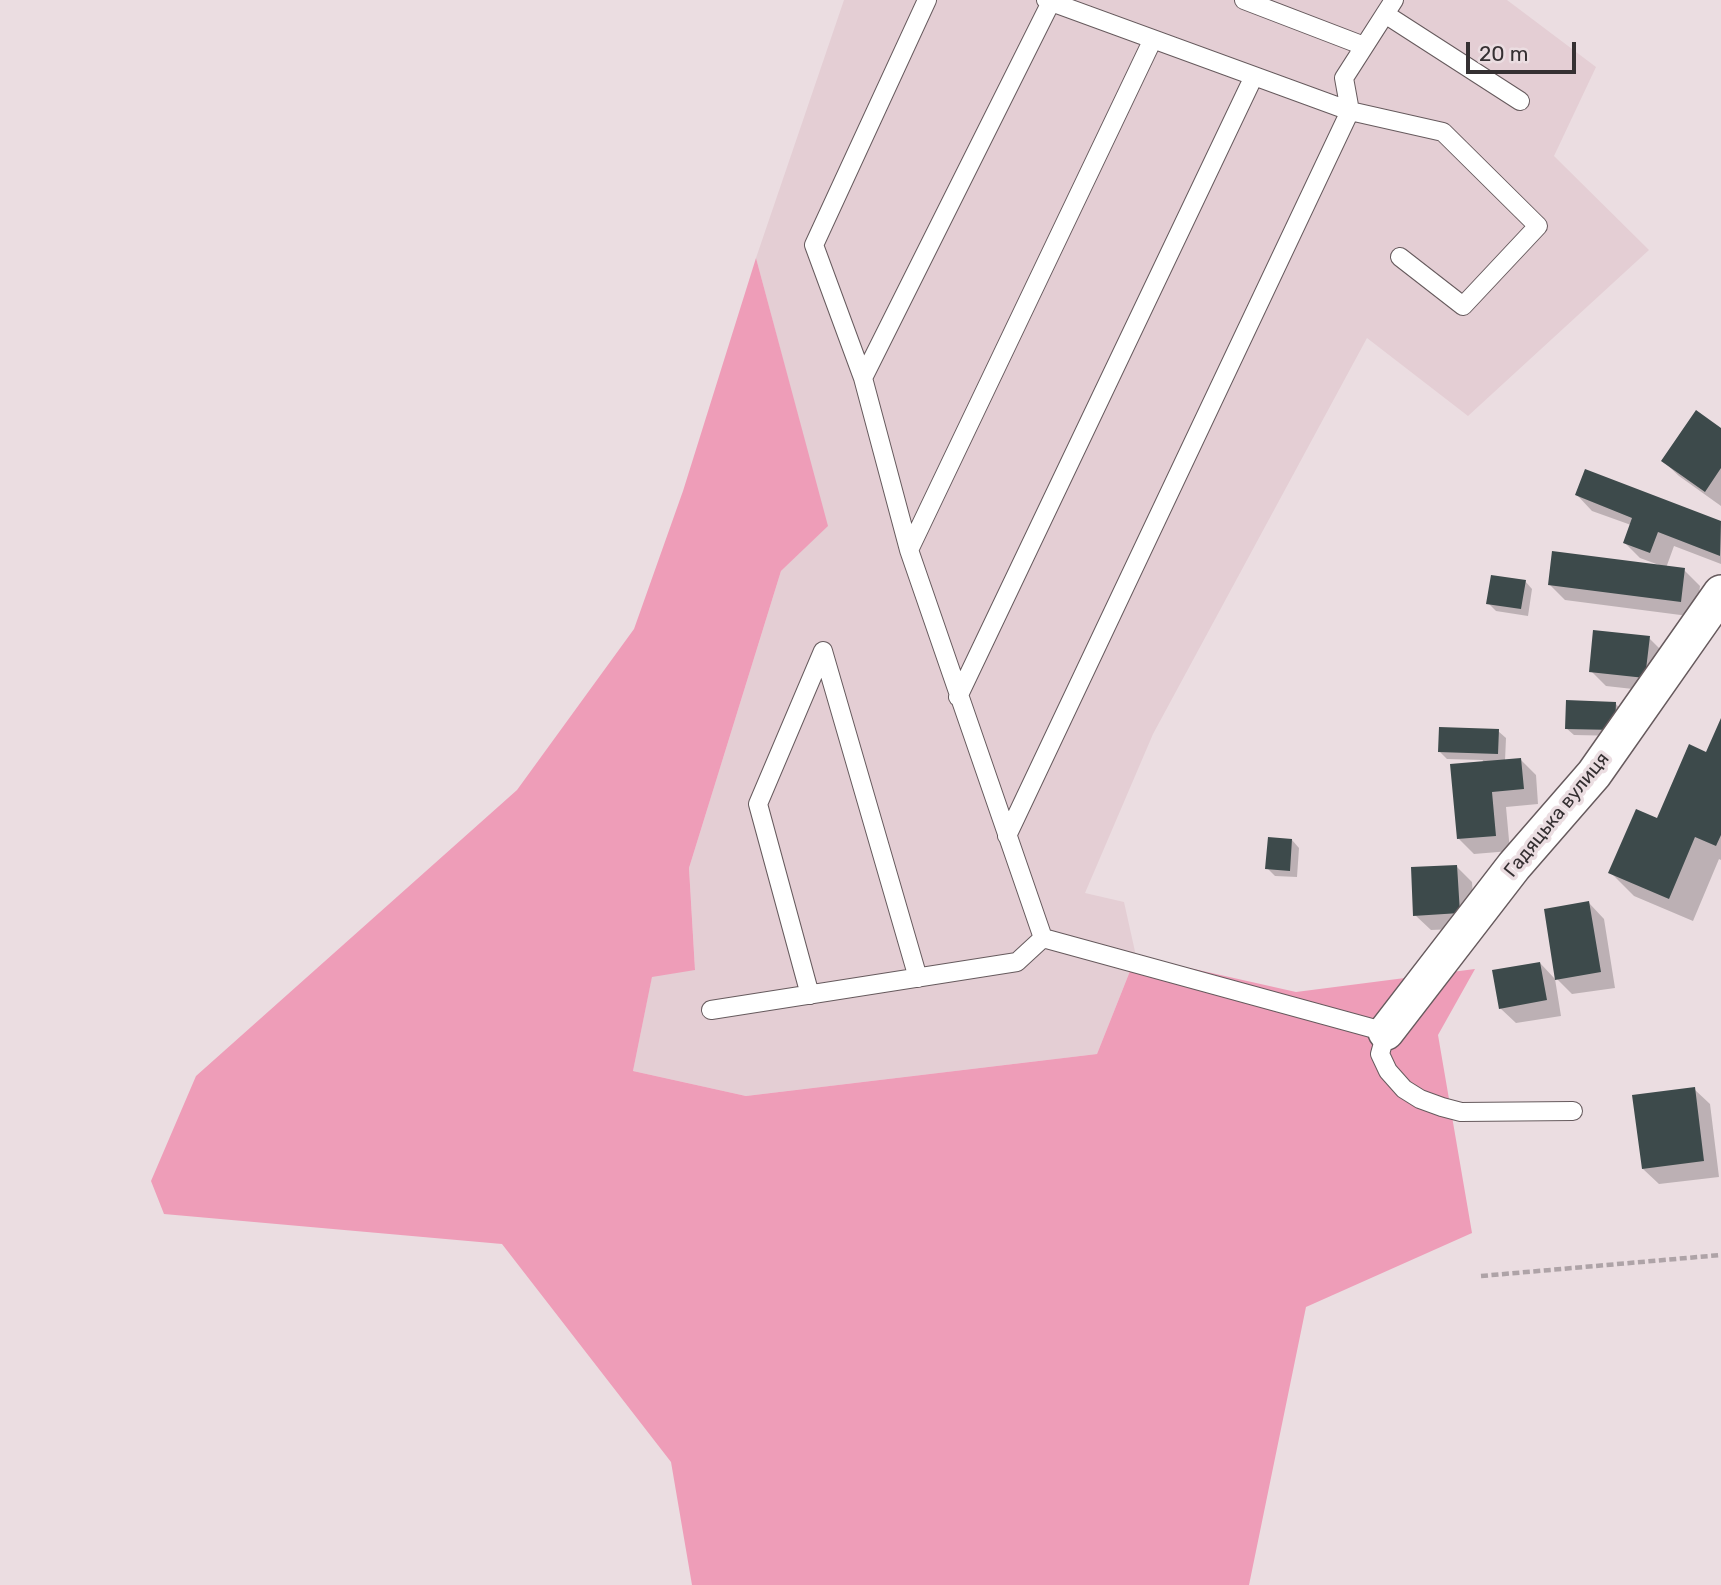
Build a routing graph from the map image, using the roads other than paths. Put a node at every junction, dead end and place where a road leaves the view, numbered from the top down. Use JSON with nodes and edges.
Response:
{"nodes":[{"id":1,"x":928,"y":0,"type":"edge"},
{"id":2,"x":1244,"y":0,"type":"edge"},
{"id":3,"x":1048,"y":1,"type":"edge"},
{"id":4,"x":1389,"y":7,"type":"edge"},
{"id":5,"x":1153,"y":39,"type":"junction"},
{"id":6,"x":1364,"y":46,"type":"junction"},
{"id":7,"x":1254,"y":76,"type":"junction"},
{"id":8,"x":1520,"y":101,"type":"dead end"},
{"id":9,"x":1350,"y":111,"type":"junction"},
{"id":10,"x":1400,"y":257,"type":"dead end"},
{"id":11,"x":863,"y":378,"type":"junction"},
{"id":12,"x":909,"y":550,"type":"junction"},
{"id":13,"x":1715,"y":610,"type":"edge"},
{"id":14,"x":958,"y":697,"type":"junction"},
{"id":15,"x":1007,"y":836,"type":"junction"},
{"id":16,"x":1043,"y":938,"type":"junction"},
{"id":17,"x":918,"y":978,"type":"junction"},
{"id":18,"x":810,"y":995,"type":"junction"},
{"id":19,"x":711,"y":1010,"type":"dead end"},
{"id":20,"x":1386,"y":1032,"type":"junction"},
{"id":21,"x":1573,"y":1111,"type":"dead end"}],
"edges":[{"from":1,"to":11,"type":"lane"},
{"from":2,"to":6,"type":"lane"},
{"from":3,"to":5,"type":"lane"},
{"from":3,"to":11,"type":"lane"},
{"from":4,"to":6,"type":"lane"},
{"from":4,"to":8,"type":"lane"},
{"from":5,"to":7,"type":"lane"},
{"from":5,"to":12,"type":"lane"},
{"from":6,"to":9,"type":"lane"},
{"from":7,"to":9,"type":"lane"},
{"from":7,"to":14,"type":"lane"},
{"from":9,"to":10,"type":"lane"},
{"from":9,"to":15,"type":"lane"},
{"from":11,"to":12,"type":"lane"},
{"from":12,"to":14,"type":"lane"},
{"from":13,"to":20,"type":"street","name":"Гадяцька вулиця"},
{"from":14,"to":15,"type":"lane"},
{"from":15,"to":16,"type":"lane"},
{"from":16,"to":17,"type":"lane"},
{"from":16,"to":20,"type":"lane"},
{"from":17,"to":18,"type":"lane"},
{"from":17,"to":18,"type":"lane"},
{"from":18,"to":19,"type":"lane"},
{"from":20,"to":21,"type":"lane"}]}
